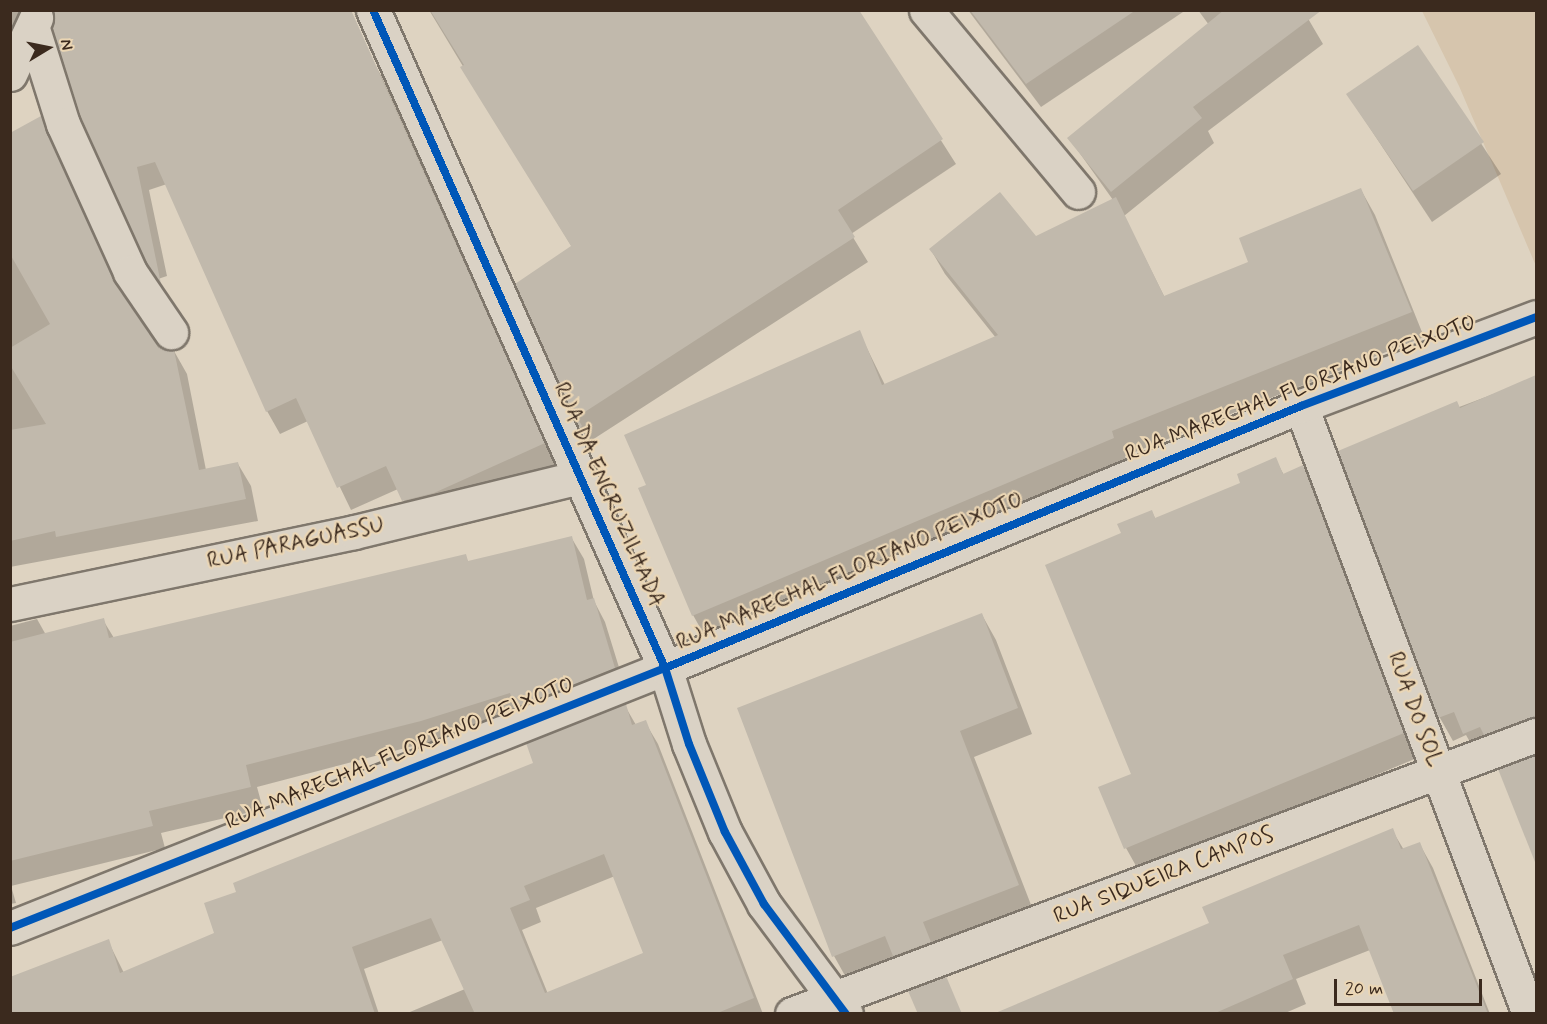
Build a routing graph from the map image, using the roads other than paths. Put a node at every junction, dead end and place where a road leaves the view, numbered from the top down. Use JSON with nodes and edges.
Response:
{"nodes":[{"id":1,"x":373,"y":10,"type":"edge"},
{"id":2,"x":926,"y":10,"type":"edge"},
{"id":3,"x":36,"y":20,"type":"edge"},
{"id":4,"x":10,"y":74,"type":"edge"},
{"id":5,"x":1078,"y":192,"type":"dead end"},
{"id":6,"x":1536,"y":317,"type":"edge"},
{"id":7,"x":171,"y":332,"type":"dead end"},
{"id":8,"x":1301,"y":406,"type":"junction"},
{"id":9,"x":580,"y":477,"type":"junction"},
{"id":10,"x":10,"y":604,"type":"edge"},
{"id":11,"x":665,"y":668,"type":"junction"},
{"id":12,"x":1536,"y":735,"type":"edge"},
{"id":13,"x":1437,"y":773,"type":"junction"},
{"id":14,"x":10,"y":928,"type":"edge"},
{"id":15,"x":842,"y":1006,"type":"edge"},
{"id":16,"x":792,"y":1014,"type":"edge"},
{"id":17,"x":1529,"y":1014,"type":"edge"}],
"edges":[{"from":1,"to":9,"type":"street","name":"RUA DA ENCRUZILHADA"},
{"from":2,"to":5,"type":"street"},
{"from":3,"to":4,"type":"street"},
{"from":3,"to":7,"type":"street"},
{"from":6,"to":8,"type":"street","name":"RUA MARECHAL FLORIANO PEIXOTO"},
{"from":8,"to":11,"type":"street","name":"RUA MARECHAL FLORIANO PEIXOTO"},
{"from":8,"to":13,"type":"street","name":"RUA DO SOL"},
{"from":9,"to":10,"type":"street","name":"RUA PARAGUASSU"},
{"from":9,"to":11,"type":"street","name":"RUA DA ENCRUZILHADA"},
{"from":11,"to":14,"type":"street","name":"RUA MARECHAL FLORIANO PEIXOTO"},
{"from":11,"to":15,"type":"street","name":"RUA DA ENCRUZILHADA"},
{"from":12,"to":13,"type":"street","name":"RUA SIQUEIRA CAMPOS"},
{"from":13,"to":15,"type":"street","name":"RUA SIQUEIRA CAMPOS"},
{"from":13,"to":17,"type":"street","name":"RUA DO SOL"},
{"from":15,"to":16,"type":"street","name":"RUA SIQUEIRA CAMPOS"}]}
